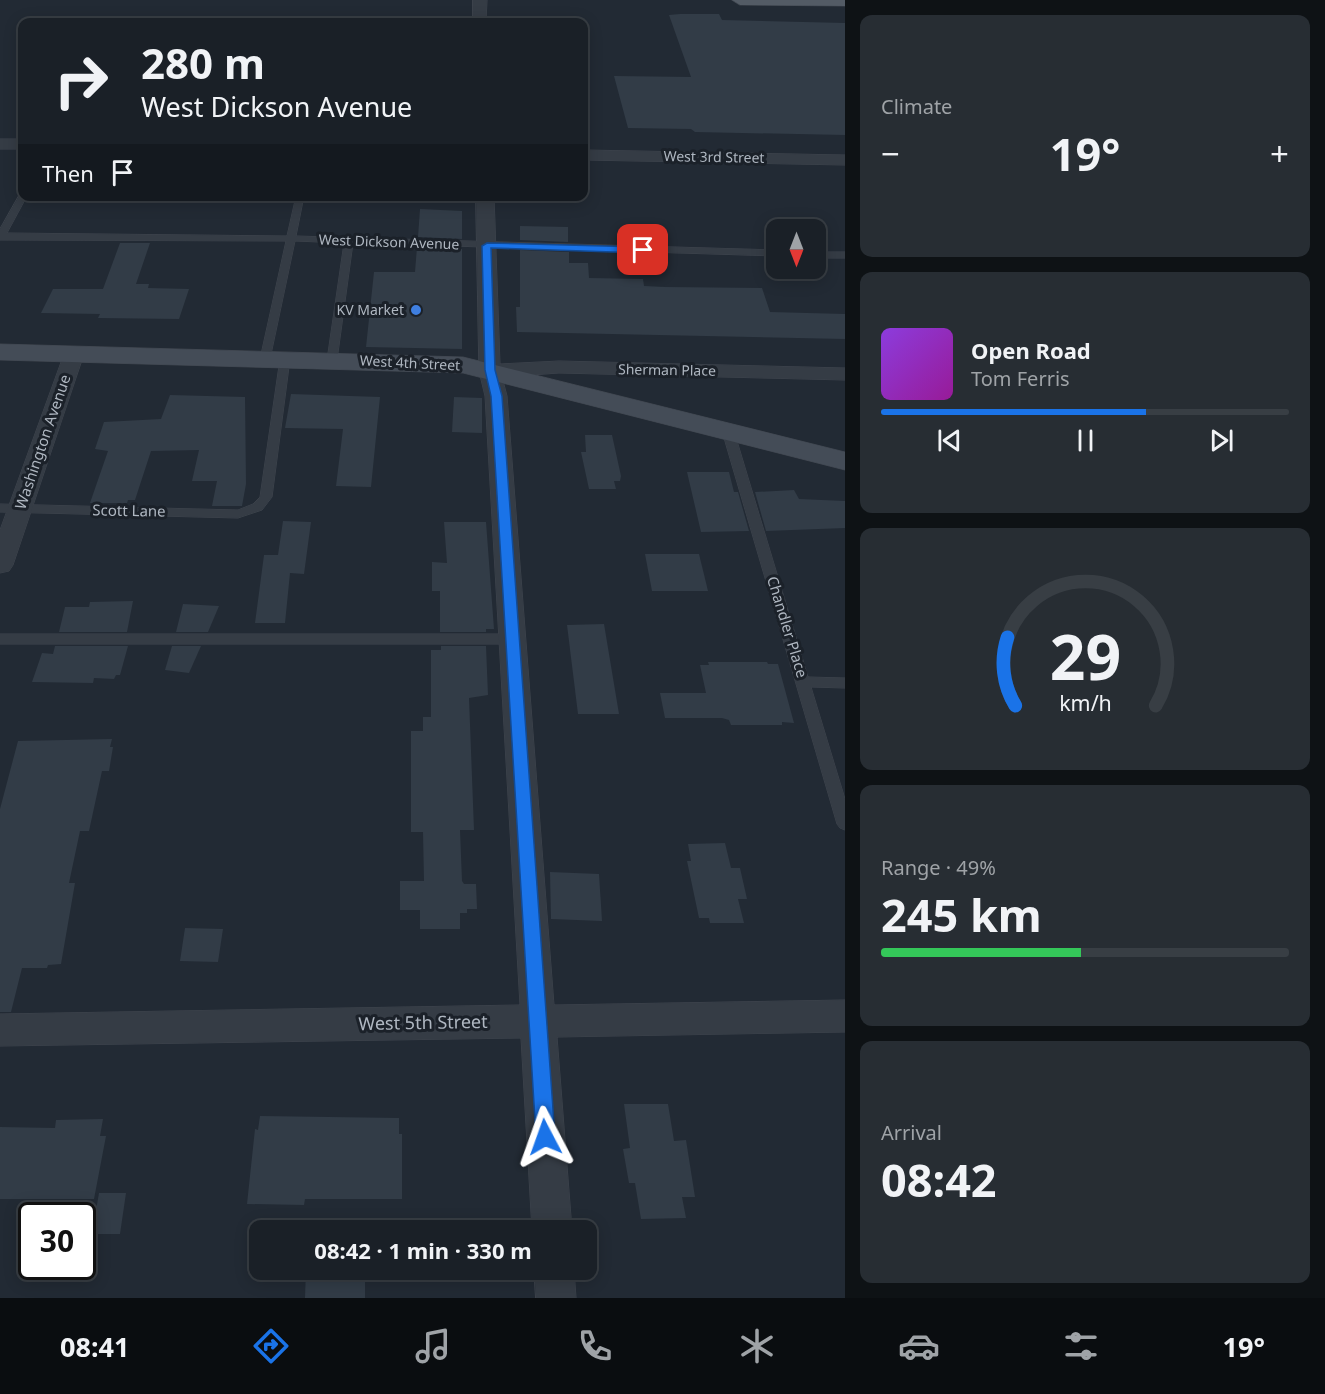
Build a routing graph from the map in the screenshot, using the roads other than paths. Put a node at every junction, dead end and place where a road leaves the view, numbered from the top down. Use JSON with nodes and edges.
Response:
{"nodes":[{"id":1,"x":480,"y":0,"type":"edge"},
{"id":2,"x":740,"y":0,"type":"edge"},
{"id":3,"x":845,"y":1,"type":"edge"},
{"id":4,"x":480,"y":18,"type":"edge"},
{"id":5,"x":0,"y":144,"type":"edge"},
{"id":6,"x":18,"y":144,"type":"edge"},
{"id":7,"x":588,"y":155,"type":"edge"},
{"id":8,"x":845,"y":160,"type":"edge"},
{"id":9,"x":20,"y":201,"type":"edge"},
{"id":10,"x":299,"y":201,"type":"edge"},
{"id":11,"x":484,"y":201,"type":"edge"},
{"id":12,"x":0,"y":237,"type":"edge"},
{"id":13,"x":292,"y":239,"type":"junction"},
{"id":14,"x":349,"y":241,"type":"junction"},
{"id":15,"x":487,"y":246,"type":"junction"},
{"id":16,"x":766,"y":254,"type":"edge"},
{"id":17,"x":826,"y":255,"type":"edge"},
{"id":18,"x":845,"y":255,"type":"edge"},
{"id":19,"x":0,"y":352,"type":"edge"},
{"id":20,"x":74,"y":354,"type":"junction"},
{"id":21,"x":275,"y":359,"type":"junction"},
{"id":22,"x":332,"y":360,"type":"junction"},
{"id":23,"x":490,"y":370,"type":"junction"},
{"id":24,"x":845,"y":374,"type":"edge"},
{"id":25,"x":728,"y":431,"type":"junction"},
{"id":26,"x":845,"y":461,"type":"edge"},
{"id":27,"x":10,"y":508,"type":"edge"},
{"id":28,"x":0,"y":565,"type":"edge"},
{"id":29,"x":0,"y":639,"type":"edge"},
{"id":30,"x":512,"y":639,"type":"junction"},
{"id":31,"x":803,"y":682,"type":"junction"},
{"id":32,"x":845,"y":683,"type":"edge"},
{"id":33,"x":845,"y":824,"type":"edge"},
{"id":34,"x":845,"y":1016,"type":"edge"},
{"id":35,"x":537,"y":1022,"type":"junction"},
{"id":36,"x":0,"y":1030,"type":"edge"},
{"id":37,"x":551,"y":1220,"type":"edge"},
{"id":38,"x":555,"y":1280,"type":"edge"},
{"id":39,"x":556,"y":1298,"type":"edge"}],
"edges":[{"from":1,"to":4,"type":"street"},
{"from":2,"to":3,"type":"main road"},
{"from":5,"to":6,"type":"street"},
{"from":7,"to":8,"type":"street","name":"West 3rd Street"},
{"from":9,"to":12,"type":"lane"},
{"from":10,"to":13,"type":"lane"},
{"from":11,"to":15,"type":"street"},
{"from":12,"to":13,"type":"lane","name":"West Dickson Avenue"},
{"from":13,"to":14,"type":"lane","name":"West Dickson Avenue"},
{"from":13,"to":21,"type":"lane"},
{"from":14,"to":15,"type":"lane","name":"West Dickson Avenue"},
{"from":14,"to":22,"type":"lane"},
{"from":15,"to":16,"type":"lane","name":"West Dickson Avenue"},
{"from":15,"to":23,"type":"street"},
{"from":17,"to":18,"type":"lane"},
{"from":19,"to":20,"type":"main road","name":"West 4th Street"},
{"from":20,"to":21,"type":"main road","name":"West 4th Street"},
{"from":20,"to":27,"type":"street","name":"Washington Avenue"},
{"from":21,"to":22,"type":"main road","name":"West 4th Street"},
{"from":21,"to":27,"type":"lane","name":"Scott Lane"},
{"from":22,"to":23,"type":"main road","name":"West 4th Street"},
{"from":23,"to":24,"type":"street","name":"Sherman Place"},
{"from":23,"to":25,"type":"main road","name":"West 4th Street"},
{"from":23,"to":30,"type":"street"},
{"from":25,"to":26,"type":"main road","name":"West 4th Street"},
{"from":25,"to":31,"type":"lane","name":"Chandler Place"},
{"from":27,"to":28,"type":"street","name":"Washington Avenue"},
{"from":29,"to":30,"type":"lane"},
{"from":30,"to":35,"type":"street"},
{"from":31,"to":32,"type":"lane"},
{"from":31,"to":33,"type":"lane","name":"Chandler Place"},
{"from":34,"to":35,"type":"street","name":"West 5th Street"},
{"from":35,"to":36,"type":"street","name":"West 5th Street"},
{"from":35,"to":37,"type":"street"},
{"from":38,"to":39,"type":"street"}]}
